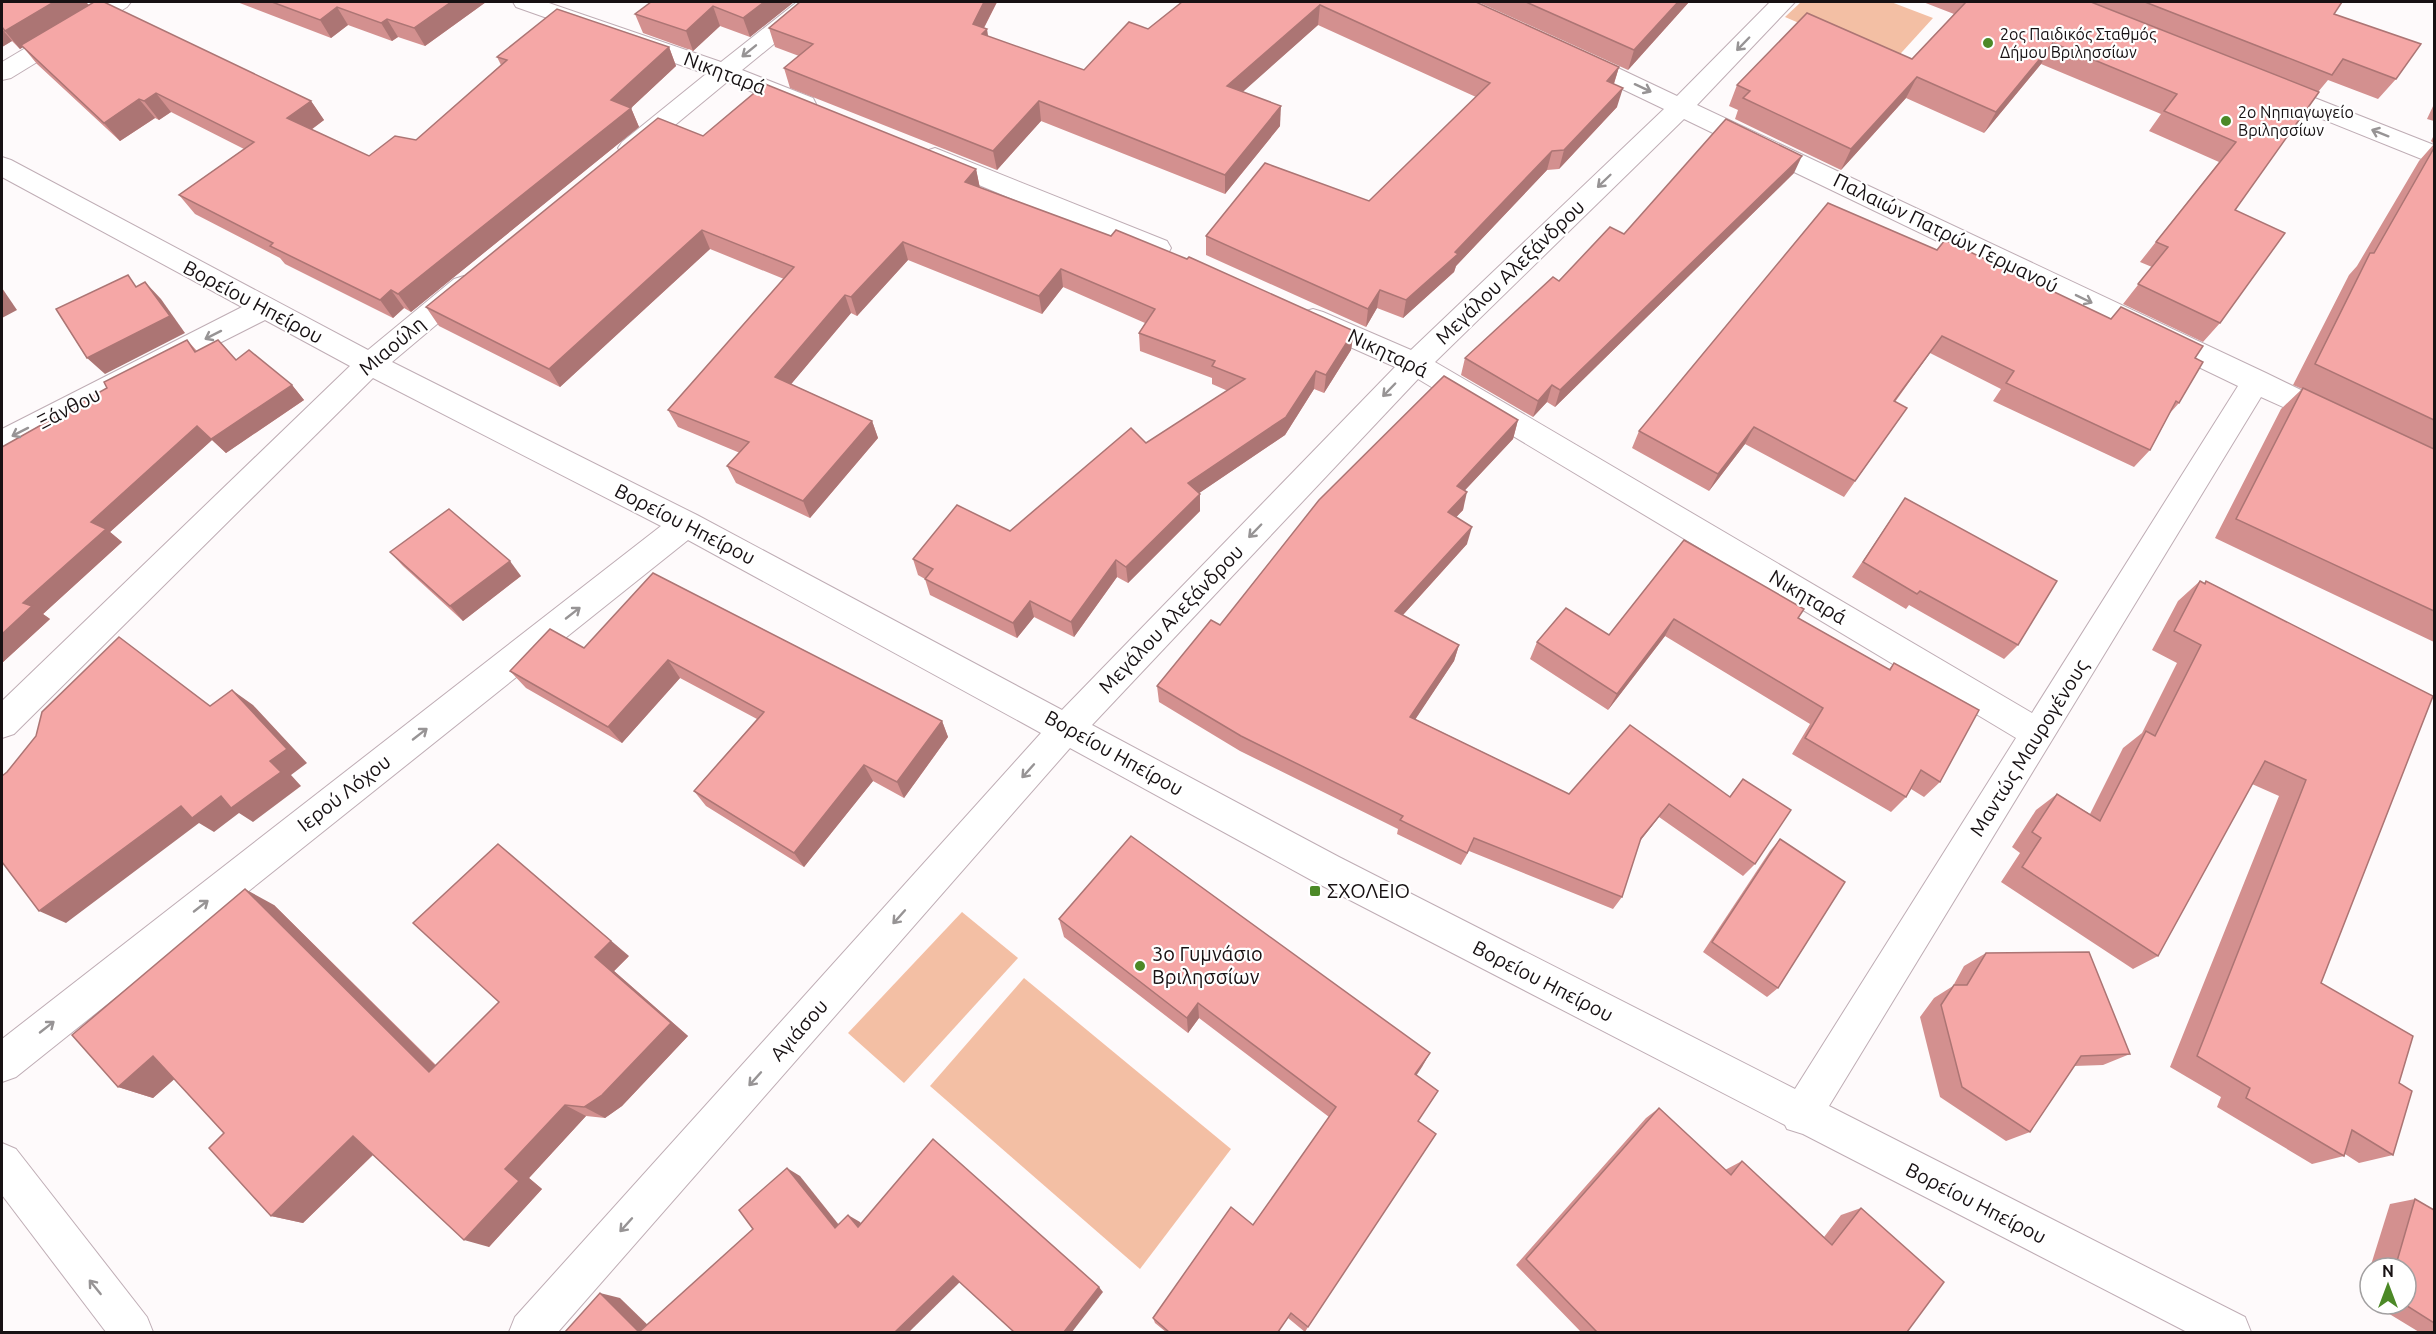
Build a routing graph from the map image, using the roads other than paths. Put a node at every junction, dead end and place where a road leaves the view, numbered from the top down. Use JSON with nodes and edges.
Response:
{"nodes":[{"id":1,"x":119,"y":2,"type":"edge"},
{"id":2,"x":524,"y":2,"type":"edge"},
{"id":3,"x":811,"y":2,"type":"edge"},
{"id":4,"x":1783,"y":2,"type":"edge"},
{"id":5,"x":1553,"y":46,"type":"edge"},
{"id":6,"x":2,"y":72,"type":"edge"},
{"id":7,"x":724,"y":72,"type":"junction"},
{"id":8,"x":2250,"y":80,"type":"edge"},
{"id":9,"x":1682,"y":106,"type":"junction"},
{"id":10,"x":829,"y":114,"type":"edge"},
{"id":11,"x":905,"y":145,"type":"edge"},
{"id":12,"x":2434,"y":154,"type":"edge"},
{"id":13,"x":614,"y":162,"type":"edge"},
{"id":14,"x":2,"y":166,"type":"edge"},
{"id":15,"x":1177,"y":256,"type":"edge"},
{"id":16,"x":486,"y":268,"type":"edge"},
{"id":17,"x":265,"y":308,"type":"junction"},
{"id":18,"x":1290,"y":308,"type":"edge"},
{"id":19,"x":370,"y":364,"type":"junction"},
{"id":20,"x":1414,"y":364,"type":"junction"},
{"id":21,"x":2256,"y":381,"type":"junction"},
{"id":22,"x":2351,"y":427,"type":"edge"},
{"id":23,"x":2,"y":442,"type":"edge"},
{"id":24,"x":686,"y":524,"type":"junction"},
{"id":25,"x":2,"y":723,"type":"edge"},
{"id":26,"x":1067,"y":728,"type":"junction"},
{"id":27,"x":2038,"y":734,"type":"junction"},
{"id":28,"x":2,"y":1063,"type":"edge"},
{"id":29,"x":1802,"y":1115,"type":"junction"},
{"id":30,"x":2,"y":1162,"type":"edge"},
{"id":31,"x":132,"y":1332,"type":"edge"},
{"id":32,"x":530,"y":1332,"type":"edge"},
{"id":33,"x":2230,"y":1332,"type":"edge"}],
"edges":[{"from":1,"to":6,"type":"street"},
{"from":2,"to":7,"type":"street","name":"Νικηταρά"},
{"from":3,"to":7,"type":"street","one_way":true},
{"from":4,"to":9,"type":"street","name":"Μεγάλου Αλεξάνδρου","one_way":true},
{"from":5,"to":9,"type":"street","name":"Παλαιών Πατρών Γερμανού","one_way":true},
{"from":7,"to":10,"type":"street","name":"Νικηταρά"},
{"from":7,"to":13,"type":"street"},
{"from":12,"to":8,"type":"street","one_way":true},
{"from":9,"to":20,"type":"street","name":"Μεγάλου Αλεξάνδρου","one_way":true},
{"from":9,"to":21,"type":"street","name":"Παλαιών Πατρών Γερμανού","one_way":true},
{"from":11,"to":15,"type":"street"},
{"from":14,"to":17,"type":"street","name":"Βορείου Ηπείρου"},
{"from":16,"to":19,"type":"street","name":"Μιαούλη"},
{"from":17,"to":19,"type":"street","name":"Βορείου Ηπείρου"},
{"from":17,"to":23,"type":"street","name":"Ξάνθου","one_way":true},
{"from":18,"to":20,"type":"street","name":"Νικηταρά"},
{"from":19,"to":24,"type":"street","name":"Βορείου Ηπείρου"},
{"from":19,"to":25,"type":"street","name":"Μιαούλη"},
{"from":20,"to":26,"type":"street","name":"Μεγάλου Αλεξάνδρου","one_way":true},
{"from":20,"to":27,"type":"street","name":"Νικηταρά"},
{"from":21,"to":22,"type":"street","name":"Παλαιών Πατρών Γερμανού"},
{"from":21,"to":27,"type":"street","name":"Μαντώς Μαυρογένους"},
{"from":24,"to":26,"type":"street","name":"Βορείου Ηπείρου"},
{"from":28,"to":24,"type":"street","name":"Ιερού Λόχου","one_way":true},
{"from":26,"to":29,"type":"street","name":"Βορείου Ηπείρου"},
{"from":26,"to":32,"type":"street","name":"Αγιάσου","one_way":true},
{"from":27,"to":29,"type":"street","name":"Μαντώς Μαυρογένους"},
{"from":29,"to":33,"type":"street","name":"Βορείου Ηπείρου"},
{"from":31,"to":30,"type":"street","one_way":true}]}
